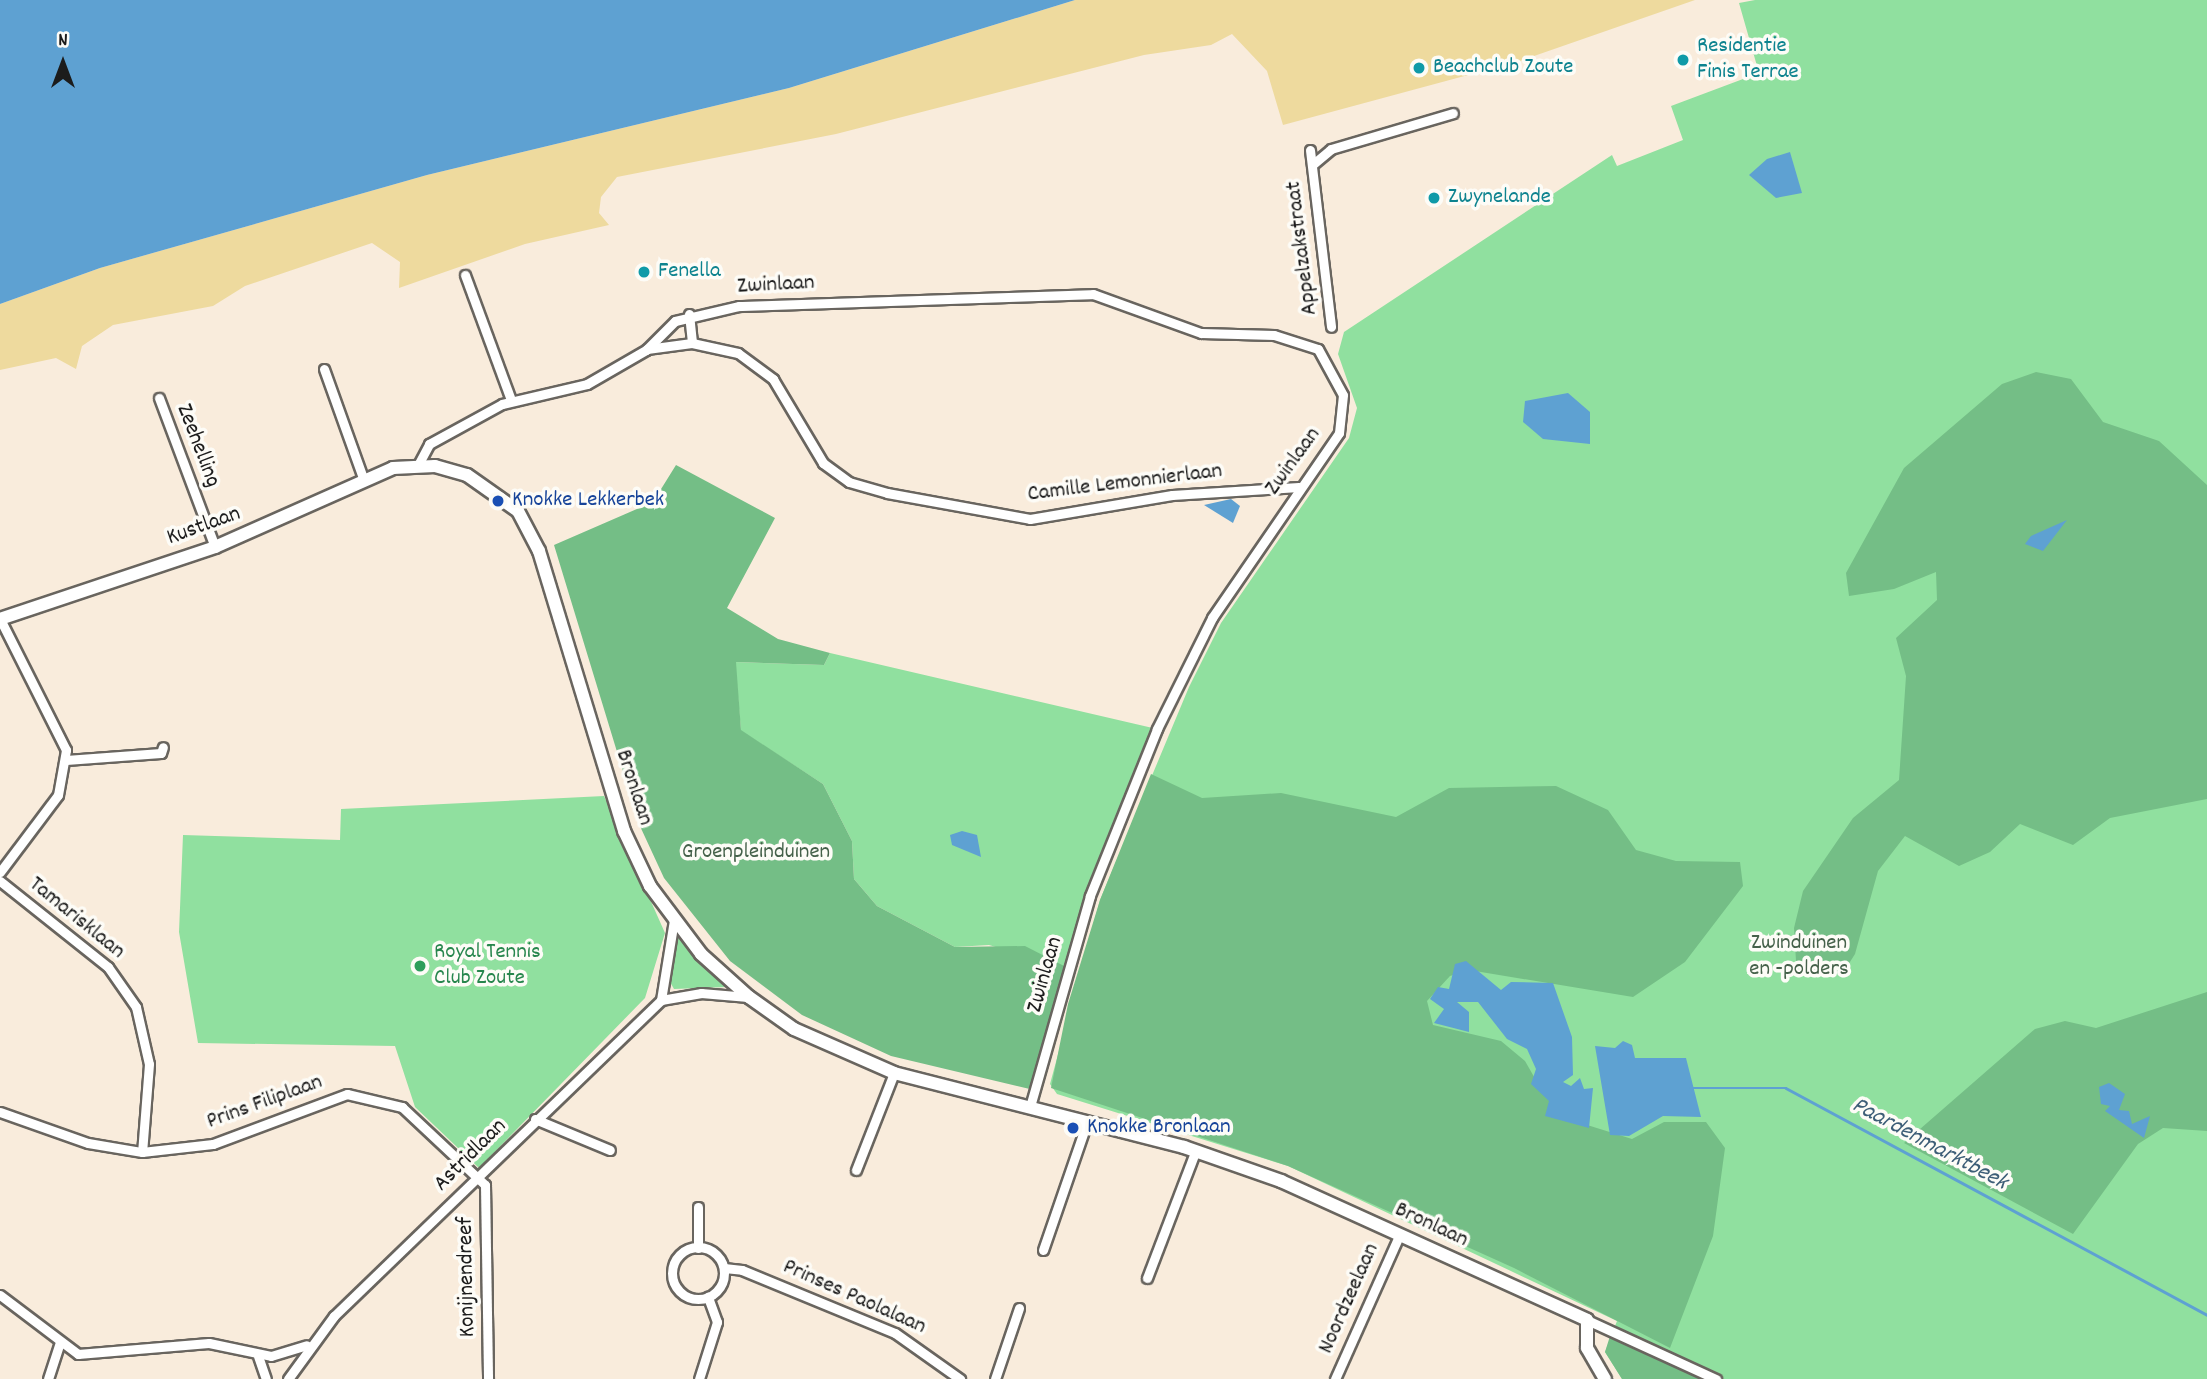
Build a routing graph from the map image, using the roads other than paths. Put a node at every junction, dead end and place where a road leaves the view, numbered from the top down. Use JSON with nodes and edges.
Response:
{"nodes":[{"id":1,"x":1453,"y":113,"type":"dead end"},
{"id":2,"x":1310,"y":150,"type":"dead end"},
{"id":3,"x":1312,"y":165,"type":"junction"},
{"id":4,"x":465,"y":275,"type":"dead end"},
{"id":5,"x":689,"y":314,"type":"junction"},
{"id":6,"x":1331,"y":327,"type":"dead end"},
{"id":7,"x":692,"y":343,"type":"junction"},
{"id":8,"x":646,"y":349,"type":"junction"},
{"id":9,"x":324,"y":369,"type":"dead end"},
{"id":10,"x":159,"y":398,"type":"dead end"},
{"id":11,"x":511,"y":400,"type":"junction"},
{"id":12,"x":418,"y":464,"type":"junction"},
{"id":13,"x":364,"y":481,"type":"junction"},
{"id":14,"x":1299,"y":487,"type":"junction"},
{"id":15,"x":215,"y":547,"type":"junction"},
{"id":16,"x":0,"y":619,"type":"edge"},
{"id":17,"x":163,"y":747,"type":"dead end"},
{"id":18,"x":66,"y":760,"type":"junction"},
{"id":19,"x":0,"y":872,"type":"edge"},
{"id":20,"x":0,"y":881,"type":"edge"},
{"id":21,"x":674,"y":920,"type":"junction"},
{"id":22,"x":749,"y":997,"type":"junction"},
{"id":23,"x":661,"y":1000,"type":"junction"},
{"id":24,"x":894,"y":1073,"type":"junction"},
{"id":25,"x":1030,"y":1107,"type":"junction"},
{"id":26,"x":0,"y":1112,"type":"edge"},
{"id":27,"x":535,"y":1119,"type":"junction"},
{"id":28,"x":1087,"y":1122,"type":"junction"},
{"id":29,"x":610,"y":1150,"type":"dead end"},
{"id":30,"x":1196,"y":1150,"type":"junction"},
{"id":31,"x":142,"y":1152,"type":"junction"},
{"id":32,"x":856,"y":1170,"type":"dead end"},
{"id":33,"x":478,"y":1177,"type":"junction"},
{"id":34,"x":698,"y":1207,"type":"dead end"},
{"id":35,"x":1400,"y":1234,"type":"junction"},
{"id":36,"x":698,"y":1248,"type":"junction"},
{"id":37,"x":1043,"y":1250,"type":"dead end"},
{"id":38,"x":724,"y":1268,"type":"junction"},
{"id":39,"x":1147,"y":1278,"type":"dead end"},
{"id":40,"x":0,"y":1295,"type":"edge"},
{"id":41,"x":709,"y":1297,"type":"junction"},
{"id":42,"x":1019,"y":1308,"type":"dead end"},
{"id":43,"x":1587,"y":1320,"type":"junction"},
{"id":44,"x":60,"y":1342,"type":"junction"},
{"id":45,"x":310,"y":1342,"type":"junction"},
{"id":46,"x":258,"y":1356,"type":"junction"},
{"id":47,"x":47,"y":1379,"type":"edge"},
{"id":48,"x":266,"y":1379,"type":"edge"},
{"id":49,"x":288,"y":1379,"type":"edge"},
{"id":50,"x":488,"y":1379,"type":"edge"},
{"id":51,"x":699,"y":1379,"type":"edge"},
{"id":52,"x":960,"y":1379,"type":"edge"},
{"id":53,"x":995,"y":1379,"type":"edge"},
{"id":54,"x":1335,"y":1379,"type":"edge"},
{"id":55,"x":1605,"y":1379,"type":"edge"},
{"id":56,"x":1716,"y":1379,"type":"edge"}],
"edges":[{"from":1,"to":3,"type":"street","name":"Appelzakstraat"},
{"from":2,"to":3,"type":"street","name":"Appelzakstraat"},
{"from":3,"to":6,"type":"street","name":"Appelzakstraat"},
{"from":4,"to":11,"type":"street"},
{"from":5,"to":7,"type":"street"},
{"from":5,"to":8,"type":"street"},
{"from":5,"to":14,"type":"street","name":"Zwinlaan"},
{"from":7,"to":8,"type":"street","name":"Camille Lemonnierlaan"},
{"from":7,"to":14,"type":"street","name":"Camille Lemonnierlaan"},
{"from":8,"to":11,"type":"street"},
{"from":9,"to":13,"type":"street"},
{"from":10,"to":15,"type":"street","name":"Zeehelling"},
{"from":11,"to":12,"type":"street"},
{"from":12,"to":13,"type":"street","name":"Kustlaan"},
{"from":12,"to":21,"type":"street","name":"Bronlaan"},
{"from":13,"to":15,"type":"street","name":"Kustlaan"},
{"from":14,"to":25,"type":"street","name":"Zwinlaan"},
{"from":15,"to":16,"type":"street","name":"Kustlaan"},
{"from":16,"to":18,"type":"street"},
{"from":17,"to":18,"type":"street"},
{"from":18,"to":19,"type":"street"},
{"from":20,"to":31,"type":"street","name":"Tamarisklaan"},
{"from":21,"to":22,"type":"street","name":"Bronlaan"},
{"from":21,"to":23,"type":"street"},
{"from":22,"to":23,"type":"street"},
{"from":22,"to":24,"type":"street","name":"Bronlaan"},
{"from":23,"to":27,"type":"street","name":"Astridlaan"},
{"from":24,"to":25,"type":"street","name":"Bronlaan"},
{"from":24,"to":32,"type":"street"},
{"from":25,"to":28,"type":"street","name":"Bronlaan"},
{"from":26,"to":31,"type":"street","name":"Prins Filiplaan"},
{"from":27,"to":29,"type":"street"},
{"from":27,"to":33,"type":"street","name":"Astridlaan"},
{"from":28,"to":30,"type":"street","name":"Bronlaan"},
{"from":28,"to":37,"type":"street"},
{"from":30,"to":35,"type":"street","name":"Bronlaan"},
{"from":30,"to":39,"type":"street"},
{"from":31,"to":33,"type":"street","name":"Prins Filiplaan"},
{"from":33,"to":45,"type":"street","name":"Astridlaan"},
{"from":33,"to":50,"type":"street","name":"Konijnendreef"},
{"from":34,"to":36,"type":"street"},
{"from":35,"to":43,"type":"street","name":"Bronlaan"},
{"from":35,"to":54,"type":"street","name":"Noordzeelaan"},
{"from":36,"to":38,"type":"street"},
{"from":36,"to":41,"type":"street"},
{"from":38,"to":41,"type":"street"},
{"from":38,"to":52,"type":"street","name":"Prinses Paolalaan"},
{"from":40,"to":44,"type":"street"},
{"from":41,"to":51,"type":"street"},
{"from":42,"to":53,"type":"street"},
{"from":43,"to":55,"type":"street"},
{"from":43,"to":56,"type":"street"},
{"from":44,"to":46,"type":"street"},
{"from":44,"to":47,"type":"street"},
{"from":45,"to":46,"type":"street"},
{"from":45,"to":49,"type":"street"},
{"from":46,"to":48,"type":"street"}]}
